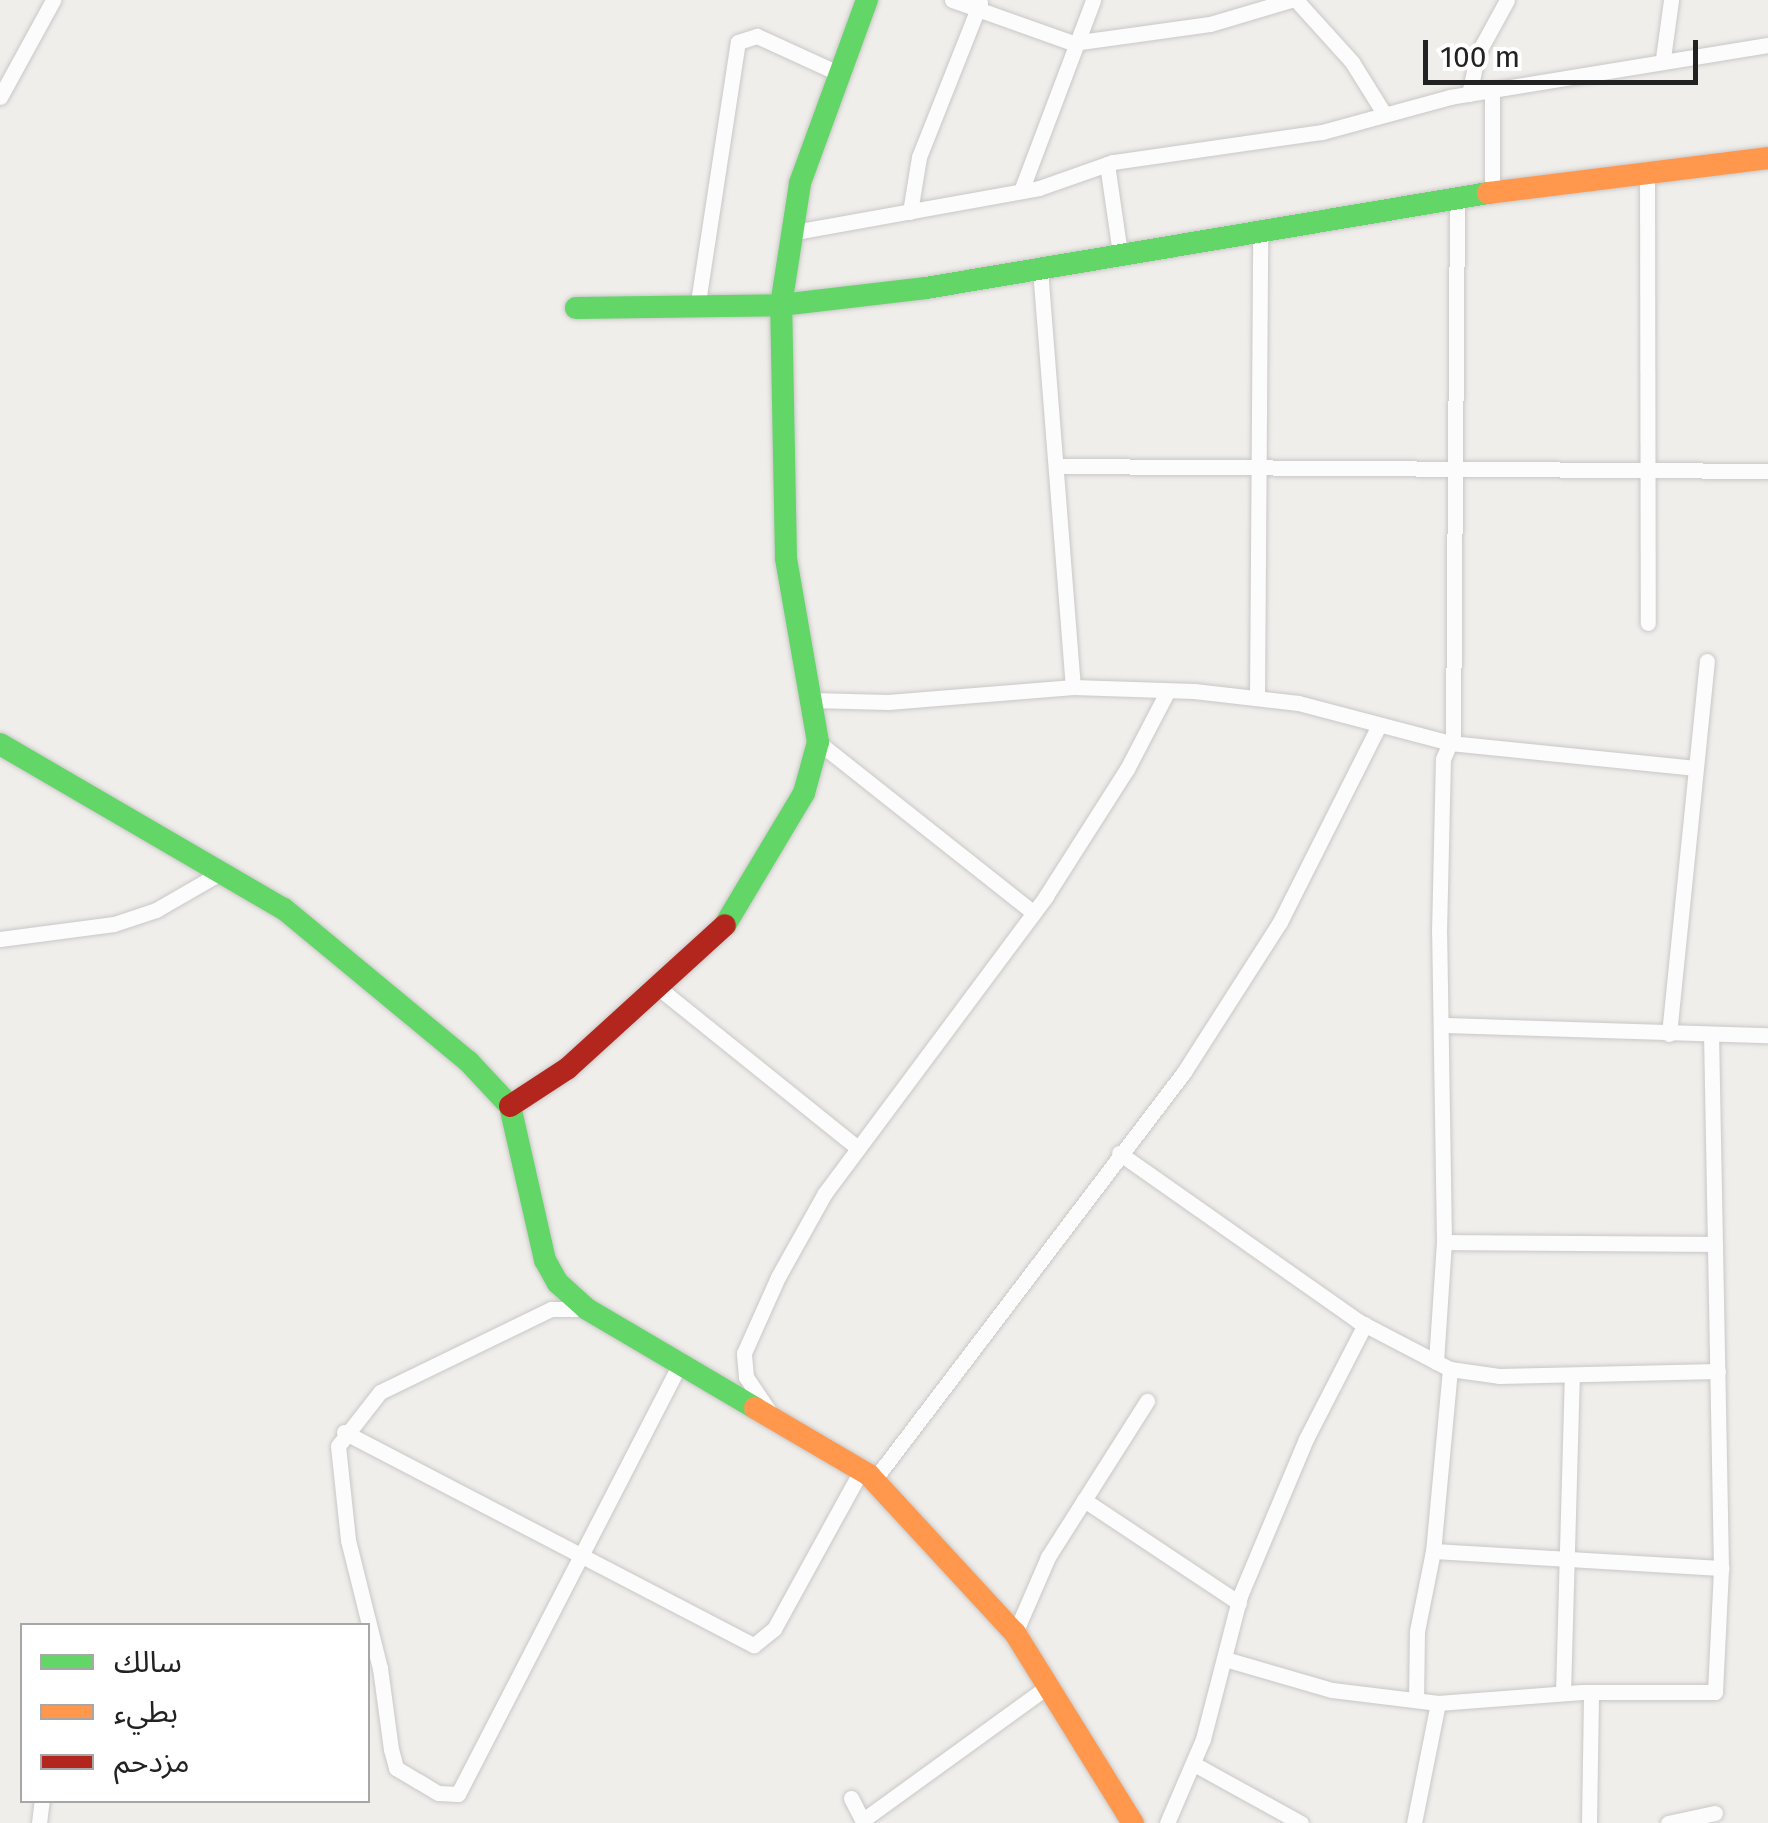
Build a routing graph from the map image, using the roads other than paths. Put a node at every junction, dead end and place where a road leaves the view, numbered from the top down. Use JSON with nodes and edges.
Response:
{"nodes":[{"id":1,"x":53,"y":0,"type":"edge"},
{"id":2,"x":868,"y":0,"type":"edge"},
{"id":3,"x":952,"y":0,"type":"edge"},
{"id":4,"x":1093,"y":0,"type":"edge"},
{"id":5,"x":1294,"y":0,"type":"edge"},
{"id":6,"x":1507,"y":0,"type":"edge"},
{"id":7,"x":1671,"y":0,"type":"edge"},
{"id":8,"x":979,"y":5,"type":"edge"},
{"id":9,"x":1073,"y":43,"type":"junction"},
{"id":10,"x":1768,"y":45,"type":"edge"},
{"id":11,"x":1663,"y":58,"type":"junction"},
{"id":12,"x":838,"y":73,"type":"junction"},
{"id":13,"x":1492,"y":90,"type":"junction"},
{"id":14,"x":1469,"y":94,"type":"junction"},
{"id":15,"x":0,"y":97,"type":"edge"},
{"id":16,"x":1385,"y":115,"type":"junction"},
{"id":17,"x":1768,"y":158,"type":"edge"},
{"id":18,"x":1107,"y":164,"type":"junction"},
{"id":19,"x":1647,"y":169,"type":"junction"},
{"id":20,"x":1021,"y":191,"type":"junction"},
{"id":21,"x":1492,"y":192,"type":"junction"},
{"id":22,"x":1457,"y":199,"type":"junction"},
{"id":23,"x":910,"y":212,"type":"junction"},
{"id":24,"x":795,"y":232,"type":"junction"},
{"id":25,"x":1260,"y":234,"type":"junction"},
{"id":26,"x":1120,"y":253,"type":"junction"},
{"id":27,"x":1040,"y":268,"type":"junction"},
{"id":28,"x":698,"y":302,"type":"junction"},
{"id":29,"x":781,"y":305,"type":"junction"},
{"id":30,"x":576,"y":308,"type":"dead end"},
{"id":31,"x":1056,"y":466,"type":"junction"},
{"id":32,"x":1259,"y":467,"type":"junction"},
{"id":33,"x":1455,"y":468,"type":"junction"},
{"id":34,"x":1768,"y":470,"type":"edge"},
{"id":35,"x":1646,"y":471,"type":"junction"},
{"id":36,"x":1648,"y":624,"type":"dead end"},
{"id":37,"x":1707,"y":661,"type":"dead end"},
{"id":38,"x":1073,"y":687,"type":"junction"},
{"id":39,"x":1166,"y":692,"type":"junction"},
{"id":40,"x":1257,"y":698,"type":"junction"},
{"id":41,"x":812,"y":700,"type":"junction"},
{"id":42,"x":1378,"y":727,"type":"junction"},
{"id":43,"x":818,"y":742,"type":"junction"},
{"id":44,"x":1450,"y":743,"type":"junction"},
{"id":45,"x":0,"y":744,"type":"edge"},
{"id":46,"x":1696,"y":768,"type":"junction"},
{"id":47,"x":222,"y":872,"type":"junction"},
{"id":48,"x":1034,"y":913,"type":"junction"},
{"id":49,"x":0,"y":939,"type":"edge"},
{"id":50,"x":660,"y":989,"type":"junction"},
{"id":51,"x":1445,"y":1024,"type":"junction"},
{"id":52,"x":1669,"y":1034,"type":"junction"},
{"id":53,"x":1710,"y":1034,"type":"junction"},
{"id":54,"x":1768,"y":1035,"type":"edge"},
{"id":55,"x":510,"y":1106,"type":"junction"},
{"id":56,"x":858,"y":1148,"type":"junction"},
{"id":57,"x":1119,"y":1153,"type":"junction"},
{"id":58,"x":1444,"y":1242,"type":"junction"},
{"id":59,"x":1715,"y":1244,"type":"junction"},
{"id":60,"x":587,"y":1309,"type":"junction"},
{"id":61,"x":1365,"y":1324,"type":"junction"},
{"id":62,"x":680,"y":1364,"type":"junction"},
{"id":63,"x":1443,"y":1365,"type":"junction"},
{"id":64,"x":1718,"y":1371,"type":"junction"},
{"id":65,"x":1572,"y":1376,"type":"junction"},
{"id":66,"x":1148,"y":1402,"type":"dead end"},
{"id":67,"x":774,"y":1420,"type":"junction"},
{"id":68,"x":344,"y":1432,"type":"junction"},
{"id":69,"x":867,"y":1475,"type":"junction"},
{"id":70,"x":1084,"y":1500,"type":"junction"},
{"id":71,"x":1433,"y":1551,"type":"junction"},
{"id":72,"x":578,"y":1554,"type":"junction"},
{"id":73,"x":1567,"y":1559,"type":"junction"},
{"id":74,"x":1721,"y":1568,"type":"junction"},
{"id":75,"x":1240,"y":1603,"type":"junction"},
{"id":76,"x":369,"y":1623,"type":"edge"},
{"id":77,"x":370,"y":1628,"type":"edge"},
{"id":78,"x":1015,"y":1633,"type":"junction"},
{"id":79,"x":1225,"y":1659,"type":"junction"},
{"id":80,"x":1048,"y":1686,"type":"junction"},
{"id":81,"x":1591,"y":1692,"type":"junction"},
{"id":82,"x":1563,"y":1694,"type":"junction"},
{"id":83,"x":1416,"y":1700,"type":"junction"},
{"id":84,"x":1438,"y":1703,"type":"junction"},
{"id":85,"x":1194,"y":1764,"type":"junction"},
{"id":86,"x":851,"y":1798,"type":"dead end"},
{"id":87,"x":1715,"y":1814,"type":"dead end"},
{"id":88,"x":863,"y":1821,"type":"edge"},
{"id":89,"x":1133,"y":1823,"type":"edge"},
{"id":90,"x":1167,"y":1823,"type":"edge"},
{"id":91,"x":1300,"y":1823,"type":"edge"},
{"id":92,"x":1414,"y":1823,"type":"edge"},
{"id":93,"x":1589,"y":1823,"type":"edge"},
{"id":94,"x":1668,"y":1823,"type":"edge"}],
"edges":[{"from":1,"to":15,"type":"street"},
{"from":2,"to":12,"type":"street"},
{"from":3,"to":8,"type":"street"},
{"from":4,"to":9,"type":"street"},
{"from":5,"to":9,"type":"street"},
{"from":5,"to":16,"type":"street"},
{"from":6,"to":14,"type":"street"},
{"from":7,"to":11,"type":"street"},
{"from":8,"to":9,"type":"street"},
{"from":8,"to":23,"type":"street"},
{"from":9,"to":20,"type":"street"},
{"from":10,"to":11,"type":"street"},
{"from":11,"to":13,"type":"street"},
{"from":12,"to":24,"type":"street"},
{"from":12,"to":28,"type":"street"},
{"from":13,"to":14,"type":"street"},
{"from":13,"to":21,"type":"street"},
{"from":14,"to":16,"type":"street"},
{"from":16,"to":18,"type":"street"},
{"from":17,"to":19,"type":"street"},
{"from":18,"to":20,"type":"street"},
{"from":18,"to":26,"type":"street"},
{"from":19,"to":21,"type":"street"},
{"from":19,"to":35,"type":"street"},
{"from":20,"to":23,"type":"street"},
{"from":21,"to":22,"type":"street"},
{"from":22,"to":25,"type":"street"},
{"from":22,"to":33,"type":"street"},
{"from":23,"to":24,"type":"street"},
{"from":24,"to":29,"type":"street"},
{"from":25,"to":26,"type":"street"},
{"from":25,"to":32,"type":"street"},
{"from":26,"to":27,"type":"street"},
{"from":27,"to":29,"type":"street"},
{"from":27,"to":31,"type":"street"},
{"from":28,"to":29,"type":"street"},
{"from":28,"to":30,"type":"street"},
{"from":29,"to":41,"type":"street"},
{"from":31,"to":32,"type":"street"},
{"from":31,"to":38,"type":"street"},
{"from":32,"to":33,"type":"street"},
{"from":32,"to":40,"type":"street"},
{"from":33,"to":35,"type":"street"},
{"from":33,"to":44,"type":"street"},
{"from":34,"to":35,"type":"street"},
{"from":35,"to":36,"type":"street"},
{"from":37,"to":46,"type":"street"},
{"from":38,"to":39,"type":"street"},
{"from":38,"to":41,"type":"street"},
{"from":39,"to":40,"type":"street"},
{"from":39,"to":48,"type":"street"},
{"from":40,"to":42,"type":"street"},
{"from":41,"to":43,"type":"street"},
{"from":42,"to":44,"type":"street"},
{"from":42,"to":57,"type":"street"},
{"from":43,"to":48,"type":"street"},
{"from":43,"to":50,"type":"street"},
{"from":44,"to":46,"type":"street"},
{"from":44,"to":51,"type":"street"},
{"from":45,"to":47,"type":"street"},
{"from":46,"to":52,"type":"street"},
{"from":47,"to":49,"type":"street"},
{"from":47,"to":55,"type":"street"},
{"from":48,"to":56,"type":"street"},
{"from":50,"to":55,"type":"street"},
{"from":50,"to":56,"type":"street"},
{"from":51,"to":52,"type":"street"},
{"from":51,"to":58,"type":"street"},
{"from":52,"to":53,"type":"street"},
{"from":53,"to":54,"type":"street"},
{"from":53,"to":59,"type":"street"},
{"from":55,"to":60,"type":"street"},
{"from":56,"to":67,"type":"street"},
{"from":57,"to":61,"type":"street"},
{"from":57,"to":69,"type":"street"},
{"from":58,"to":59,"type":"street"},
{"from":58,"to":63,"type":"street"},
{"from":59,"to":64,"type":"street"},
{"from":60,"to":62,"type":"street"},
{"from":60,"to":68,"type":"street"},
{"from":61,"to":63,"type":"street"},
{"from":61,"to":75,"type":"street"},
{"from":62,"to":67,"type":"street"},
{"from":62,"to":72,"type":"street"},
{"from":63,"to":65,"type":"street"},
{"from":63,"to":71,"type":"street"},
{"from":64,"to":65,"type":"street"},
{"from":64,"to":74,"type":"street"},
{"from":65,"to":73,"type":"street"},
{"from":66,"to":70,"type":"street"},
{"from":67,"to":69,"type":"street"},
{"from":68,"to":72,"type":"street"},
{"from":68,"to":76,"type":"street"},
{"from":69,"to":72,"type":"street"},
{"from":69,"to":78,"type":"street"},
{"from":70,"to":75,"type":"street"},
{"from":70,"to":78,"type":"street"},
{"from":71,"to":73,"type":"street"},
{"from":71,"to":83,"type":"street"},
{"from":72,"to":77,"type":"street"},
{"from":73,"to":74,"type":"street"},
{"from":73,"to":82,"type":"street"},
{"from":74,"to":81,"type":"street"},
{"from":75,"to":79,"type":"street"},
{"from":78,"to":80,"type":"street"},
{"from":79,"to":83,"type":"street"},
{"from":79,"to":85,"type":"street"},
{"from":80,"to":88,"type":"street"},
{"from":80,"to":89,"type":"street"},
{"from":81,"to":82,"type":"street"},
{"from":81,"to":93,"type":"street"},
{"from":82,"to":84,"type":"street"},
{"from":83,"to":84,"type":"street"},
{"from":84,"to":92,"type":"street"},
{"from":85,"to":90,"type":"street"},
{"from":85,"to":91,"type":"street"},
{"from":86,"to":88,"type":"street"},
{"from":87,"to":94,"type":"street"}]}
